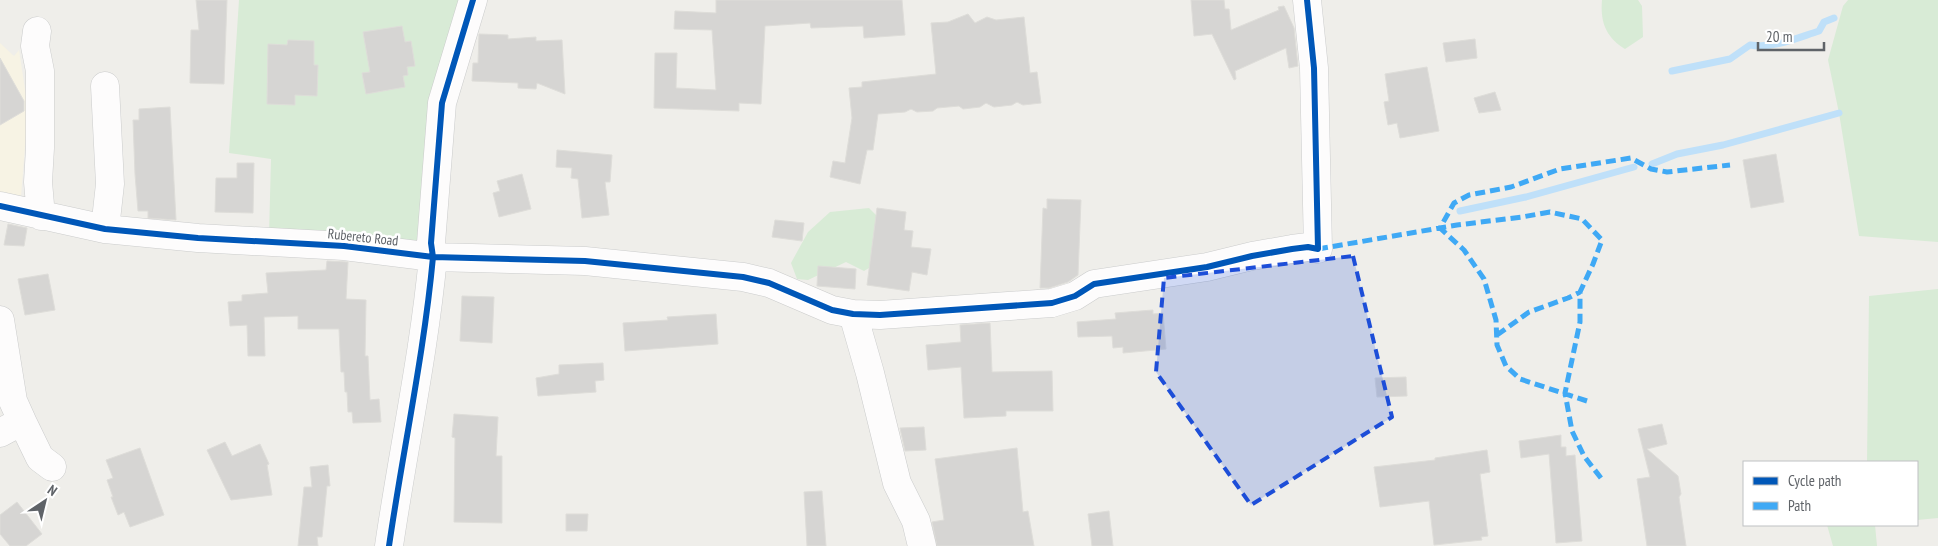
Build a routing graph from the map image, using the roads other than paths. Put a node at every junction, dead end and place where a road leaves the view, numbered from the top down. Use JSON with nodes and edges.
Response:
{"nodes":[{"id":1,"x":473,"y":0,"type":"edge"},
{"id":2,"x":1307,"y":0,"type":"edge"},
{"id":3,"x":37,"y":31,"type":"dead end"},
{"id":4,"x":106,"y":86,"type":"dead end"},
{"id":5,"x":0,"y":206,"type":"edge"},
{"id":6,"x":42,"y":216,"type":"junction"},
{"id":7,"x":105,"y":229,"type":"junction"},
{"id":8,"x":433,"y":257,"type":"junction"},
{"id":9,"x":853,"y":314,"type":"junction"},
{"id":10,"x":0,"y":320,"type":"edge"},
{"id":11,"x":11,"y":427,"type":"edge"},
{"id":12,"x":52,"y":467,"type":"dead end"},
{"id":13,"x":388,"y":546,"type":"edge"},
{"id":14,"x":922,"y":546,"type":"edge"}],
"edges":[{"from":1,"to":8,"type":"street"},
{"from":2,"to":9,"type":"street","name":"Rubereto Road"},
{"from":3,"to":6,"type":"street"},
{"from":4,"to":7,"type":"street"},
{"from":5,"to":6,"type":"street","name":"Rubereto Road"},
{"from":6,"to":7,"type":"street","name":"Rubereto Road"},
{"from":7,"to":8,"type":"street","name":"Rubereto Road"},
{"from":8,"to":9,"type":"street","name":"Rubereto Road"},
{"from":8,"to":13,"type":"street"},
{"from":9,"to":14,"type":"street"},
{"from":10,"to":11,"type":"street"},
{"from":11,"to":12,"type":"street"}]}
